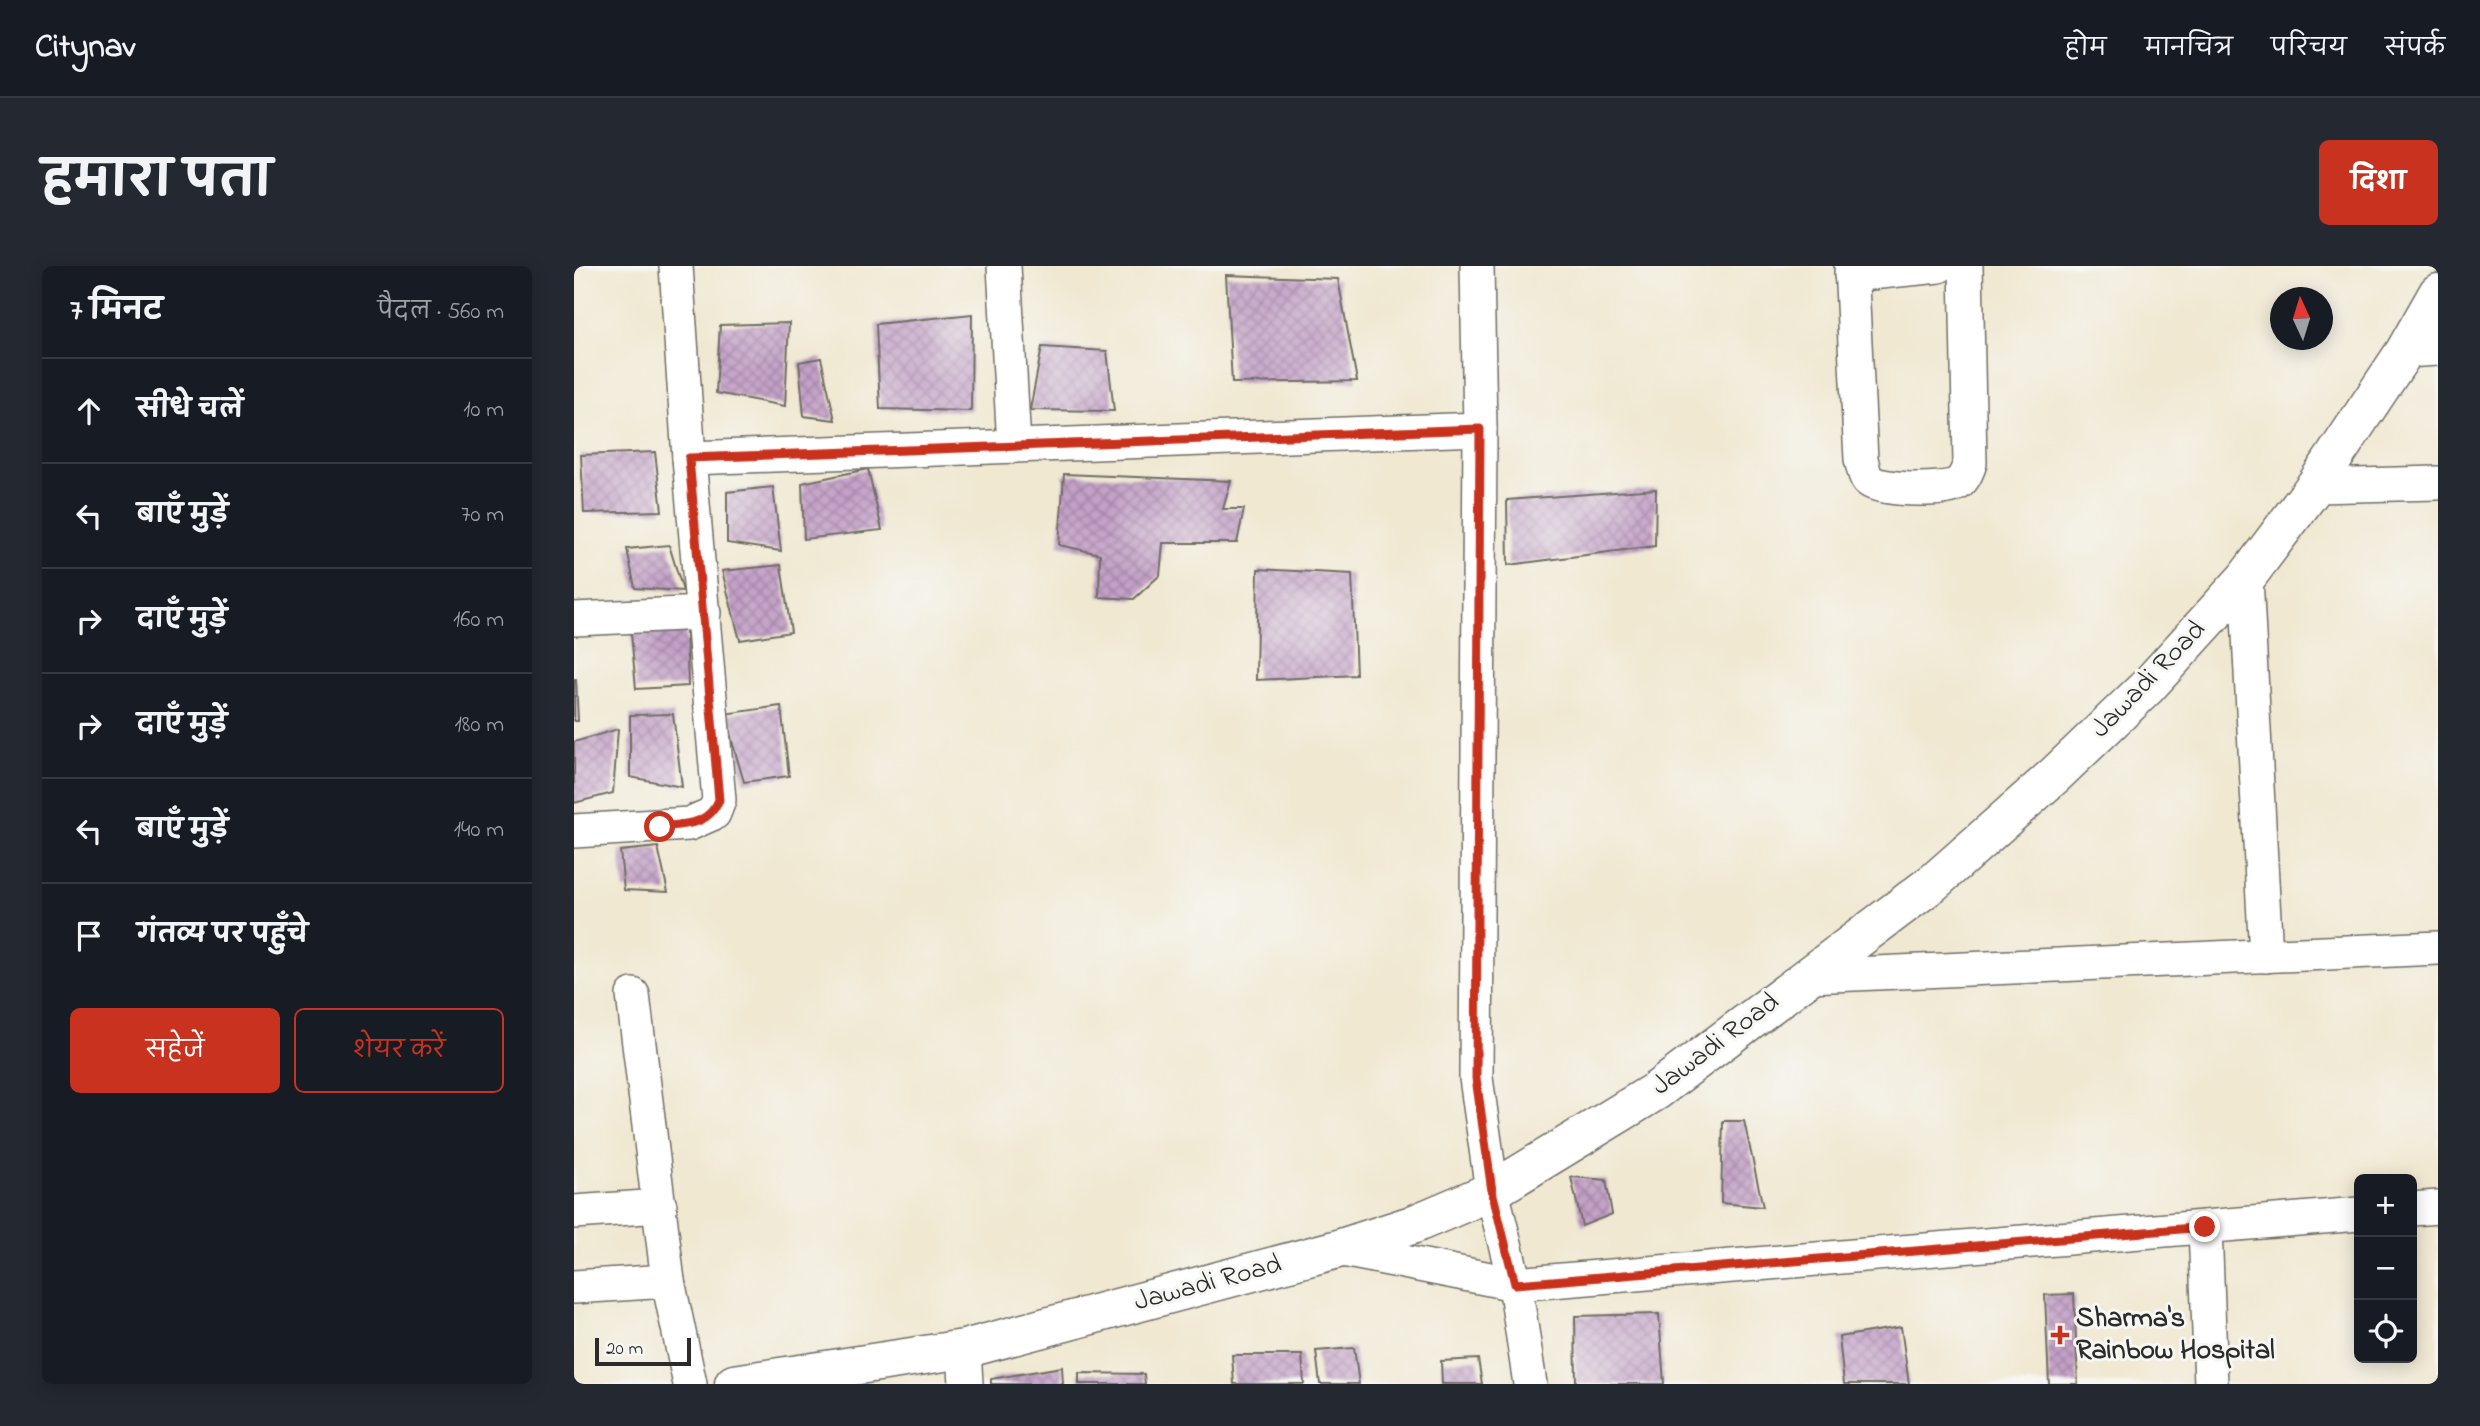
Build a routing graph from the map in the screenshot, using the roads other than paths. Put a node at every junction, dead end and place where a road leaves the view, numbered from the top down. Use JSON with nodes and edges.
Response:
{"nodes":[{"id":1,"x":676,"y":266,"type":"edge"},
{"id":2,"x":1004,"y":266,"type":"edge"},
{"id":3,"x":1476,"y":266,"type":"edge"},
{"id":4,"x":1939,"y":266,"type":"edge"},
{"id":5,"x":1966,"y":266,"type":"edge"},
{"id":6,"x":1851,"y":271,"type":"edge"},
{"id":7,"x":2438,"y":293,"type":"edge"},
{"id":8,"x":2421,"y":350,"type":"edge"},
{"id":9,"x":1480,"y":429,"type":"junction"},
{"id":10,"x":1014,"y":446,"type":"junction"},
{"id":11,"x":689,"y":458,"type":"junction"},
{"id":12,"x":2438,"y":483,"type":"edge"},
{"id":13,"x":2315,"y":486,"type":"junction"},
{"id":14,"x":2246,"y":578,"type":"junction"},
{"id":15,"x":704,"y":613,"type":"junction"},
{"id":16,"x":574,"y":619,"type":"edge"},
{"id":17,"x":574,"y":831,"type":"edge"},
{"id":18,"x":2438,"y":948,"type":"edge"},
{"id":19,"x":2266,"y":956,"type":"junction"},
{"id":20,"x":1809,"y":976,"type":"junction"},
{"id":21,"x":633,"y":995,"type":"dead end"},
{"id":22,"x":1492,"y":1191,"type":"junction"},
{"id":23,"x":660,"y":1206,"type":"junction"},
{"id":24,"x":2438,"y":1207,"type":"edge"},
{"id":25,"x":2417,"y":1209,"type":"edge"},
{"id":26,"x":574,"y":1212,"type":"edge"},
{"id":27,"x":2354,"y":1214,"type":"edge"},
{"id":28,"x":2205,"y":1227,"type":"junction"},
{"id":29,"x":1338,"y":1249,"type":"junction"},
{"id":30,"x":668,"y":1280,"type":"junction"},
{"id":31,"x":1515,"y":1284,"type":"junction"},
{"id":32,"x":574,"y":1287,"type":"edge"},
{"id":33,"x":965,"y":1367,"type":"edge"},
{"id":34,"x":690,"y":1384,"type":"edge"},
{"id":35,"x":734,"y":1384,"type":"edge"},
{"id":36,"x":1530,"y":1384,"type":"edge"},
{"id":37,"x":2211,"y":1384,"type":"edge"}],
"edges":[{"from":1,"to":11,"type":"street"},
{"from":2,"to":10,"type":"street"},
{"from":3,"to":9,"type":"street"},
{"from":4,"to":6,"type":"street"},
{"from":5,"to":6,"type":"street"},
{"from":7,"to":8,"type":"street","name":"Jawadi Road"},
{"from":8,"to":13,"type":"street","name":"Jawadi Road"},
{"from":9,"to":10,"type":"street"},
{"from":9,"to":22,"type":"street"},
{"from":10,"to":11,"type":"street"},
{"from":11,"to":15,"type":"street"},
{"from":12,"to":13,"type":"street"},
{"from":13,"to":14,"type":"street","name":"Jawadi Road"},
{"from":14,"to":19,"type":"street"},
{"from":14,"to":20,"type":"street","name":"Jawadi Road"},
{"from":15,"to":16,"type":"street"},
{"from":15,"to":17,"type":"street"},
{"from":18,"to":19,"type":"street"},
{"from":19,"to":20,"type":"street"},
{"from":20,"to":22,"type":"street","name":"Jawadi Road"},
{"from":21,"to":23,"type":"street"},
{"from":22,"to":29,"type":"street","name":"Jawadi Road"},
{"from":22,"to":31,"type":"street"},
{"from":23,"to":26,"type":"street"},
{"from":23,"to":30,"type":"street"},
{"from":24,"to":25,"type":"street"},
{"from":27,"to":28,"type":"street"},
{"from":28,"to":31,"type":"street"},
{"from":28,"to":37,"type":"street"},
{"from":29,"to":31,"type":"street"},
{"from":29,"to":33,"type":"street","name":"Jawadi Road"},
{"from":30,"to":32,"type":"street"},
{"from":30,"to":34,"type":"street"},
{"from":31,"to":36,"type":"street"},
{"from":33,"to":35,"type":"street","name":"Jawadi Road"}]}
